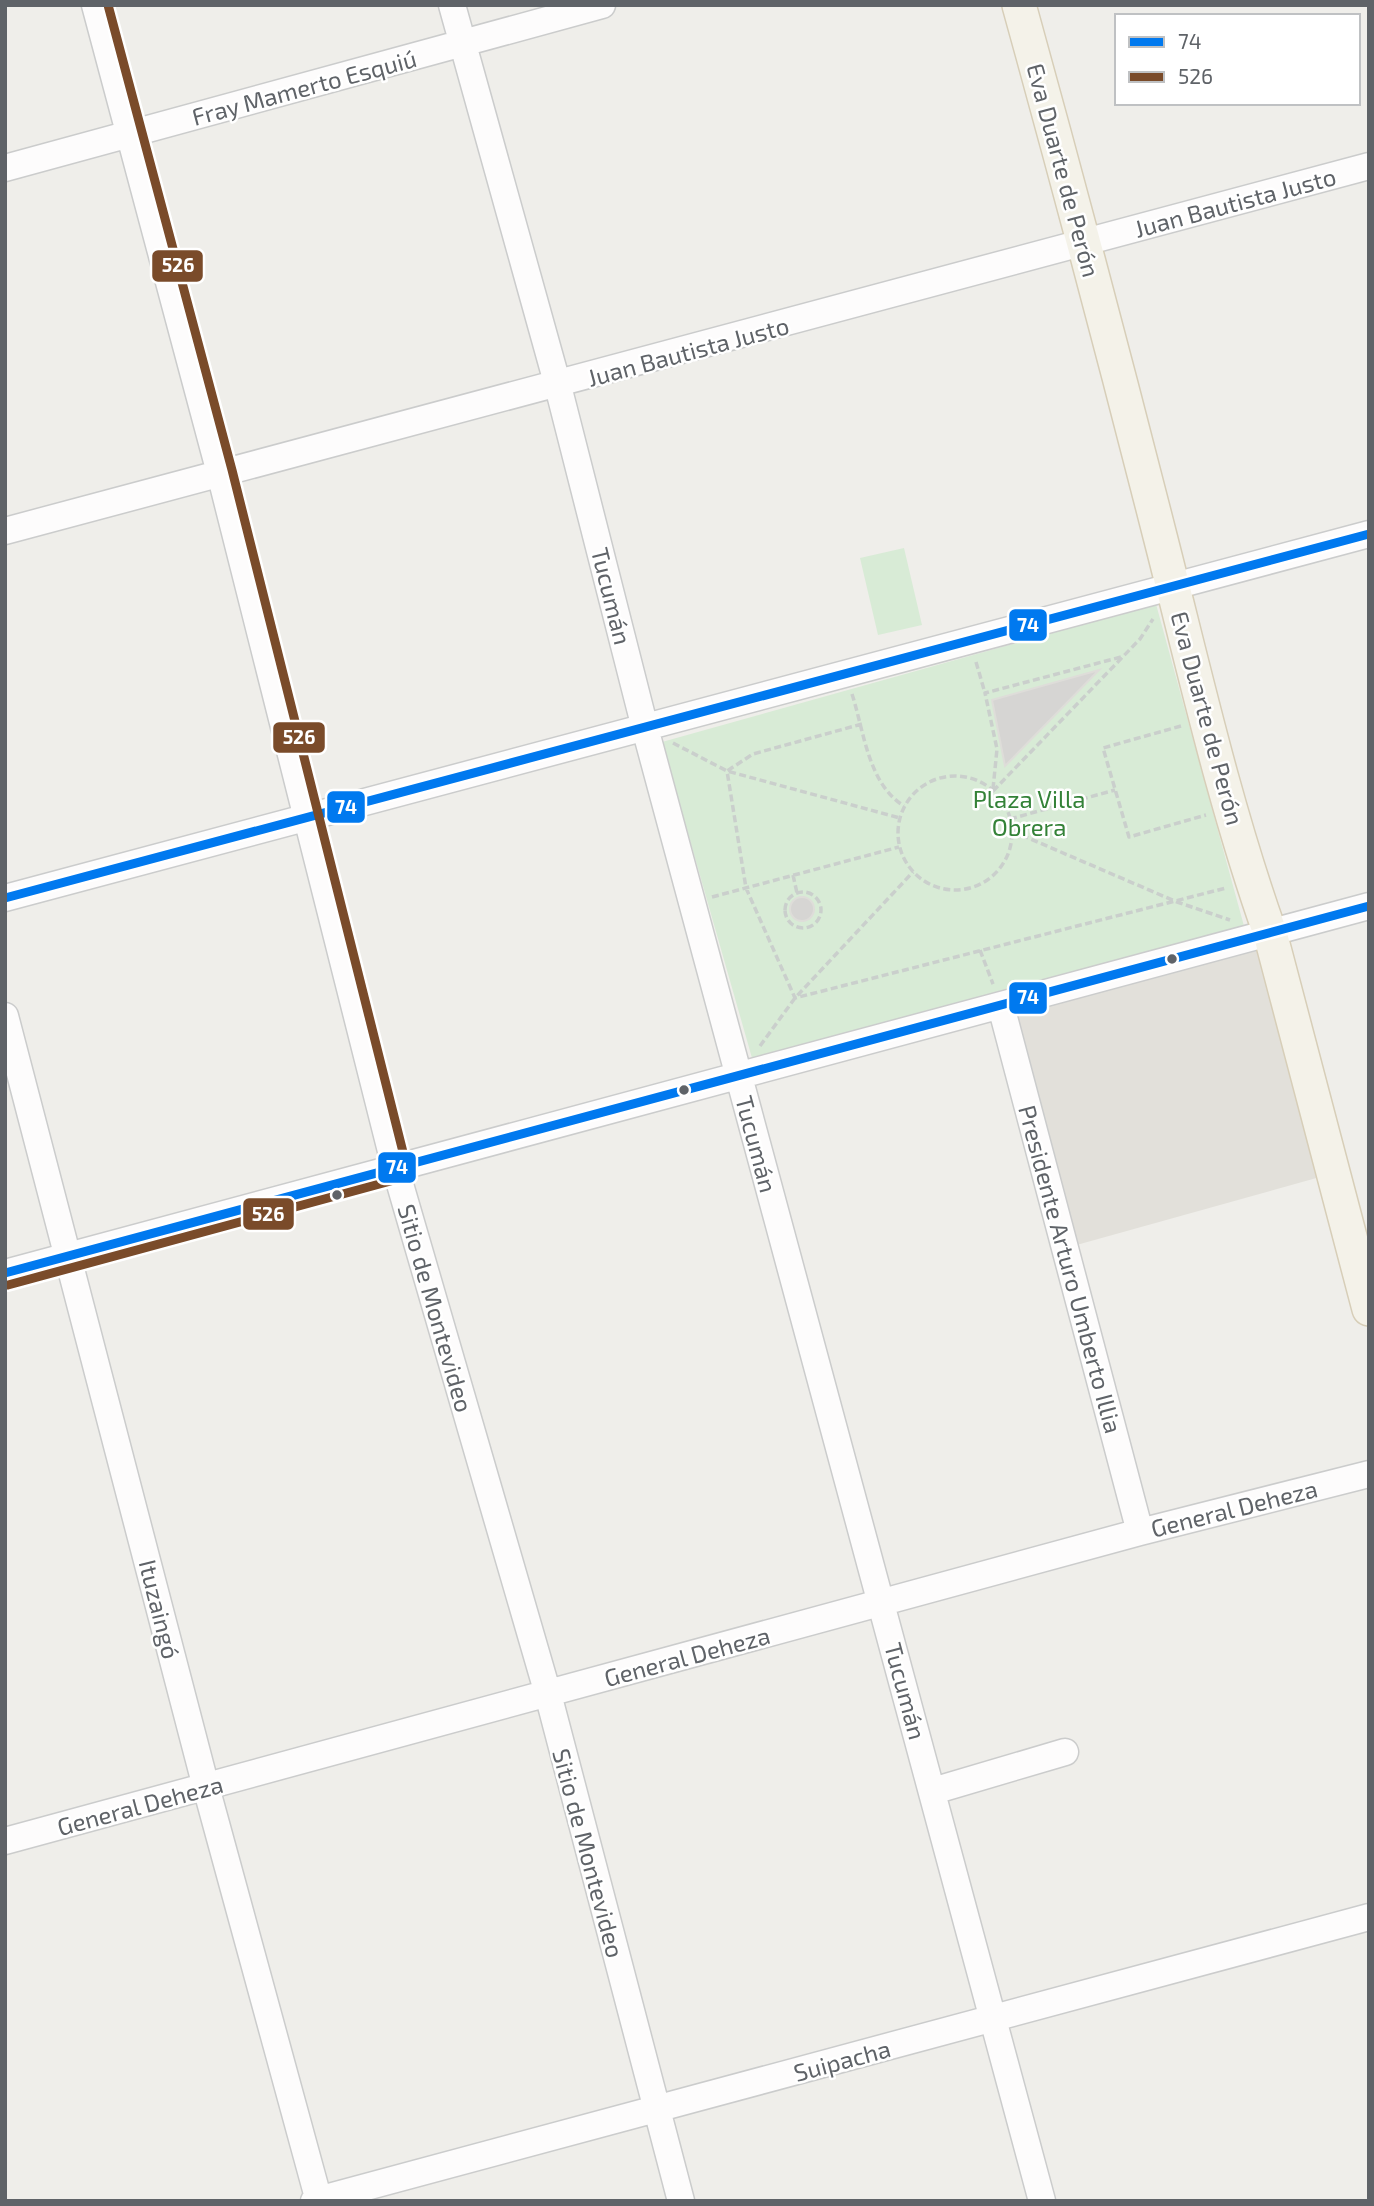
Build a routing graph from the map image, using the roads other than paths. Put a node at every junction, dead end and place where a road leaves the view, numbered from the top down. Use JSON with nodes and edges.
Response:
{"nodes":[{"id":1,"x":95,"y":5,"type":"edge"},
{"id":2,"x":452,"y":5,"type":"edge"},
{"id":3,"x":603,"y":5,"type":"edge"},
{"id":4,"x":1019,"y":5,"type":"edge"},
{"id":5,"x":462,"y":44,"type":"junction"},
{"id":6,"x":130,"y":134,"type":"junction"},
{"id":7,"x":1369,"y":166,"type":"edge"},
{"id":8,"x":5,"y":168,"type":"edge"},
{"id":9,"x":1085,"y":243,"type":"junction"},
{"id":10,"x":558,"y":386,"type":"junction"},
{"id":11,"x":220,"y":473,"type":"junction"},
{"id":12,"x":5,"y":531,"type":"edge"},
{"id":13,"x":1369,"y":534,"type":"edge"},
{"id":14,"x":1173,"y":588,"type":"junction"},
{"id":15,"x":645,"y":728,"type":"junction"},
{"id":16,"x":306,"y":817,"type":"junction"},
{"id":17,"x":5,"y":898,"type":"edge"},
{"id":18,"x":1369,"y":906,"type":"edge"},
{"id":19,"x":1270,"y":933,"type":"junction"},
{"id":20,"x":1001,"y":1006,"type":"junction"},
{"id":21,"x":5,"y":1016,"type":"edge"},
{"id":22,"x":738,"y":1076,"type":"junction"},
{"id":23,"x":395,"y":1167,"type":"junction"},
{"id":24,"x":69,"y":1255,"type":"junction"},
{"id":25,"x":5,"y":1273,"type":"edge"},
{"id":26,"x":1369,"y":1309,"type":"edge"},
{"id":27,"x":1369,"y":1474,"type":"edge"},
{"id":28,"x":1140,"y":1532,"type":"junction"},
{"id":29,"x":882,"y":1603,"type":"junction"},
{"id":30,"x":548,"y":1694,"type":"junction"},
{"id":31,"x":1065,"y":1752,"type":"dead end"},
{"id":32,"x":206,"y":1787,"type":"junction"},
{"id":33,"x":933,"y":1791,"type":"junction"},
{"id":34,"x":5,"y":1841,"type":"edge"},
{"id":35,"x":1369,"y":1917,"type":"edge"},
{"id":36,"x":995,"y":2019,"type":"junction"},
{"id":37,"x":656,"y":2109,"type":"junction"},
{"id":38,"x":317,"y":2200,"type":"edge"},
{"id":39,"x":681,"y":2201,"type":"edge"},
{"id":40,"x":1042,"y":2201,"type":"edge"}],
"edges":[{"from":1,"to":6,"type":"street","name":"Sitio de Montevideo"},
{"from":2,"to":5,"type":"street","name":"Tucumán"},
{"from":3,"to":5,"type":"street","name":"Fray Mamerto Esquiú"},
{"from":4,"to":9,"type":"main road","name":"Eva Duarte de Perón"},
{"from":5,"to":6,"type":"street","name":"Fray Mamerto Esquiú"},
{"from":5,"to":10,"type":"street","name":"Tucumán"},
{"from":6,"to":8,"type":"street","name":"Fray Mamerto Esquiú"},
{"from":6,"to":11,"type":"street","name":"Sitio de Montevideo"},
{"from":7,"to":9,"type":"street","name":"Juan Bautista Justo"},
{"from":9,"to":10,"type":"street","name":"Juan Bautista Justo"},
{"from":9,"to":14,"type":"main road","name":"Eva Duarte de Perón"},
{"from":10,"to":11,"type":"street","name":"Juan Bautista Justo"},
{"from":10,"to":15,"type":"street","name":"Tucumán"},
{"from":11,"to":12,"type":"street","name":"Juan Bautista Justo"},
{"from":11,"to":16,"type":"street","name":"Sitio de Montevideo"},
{"from":13,"to":14,"type":"street"},
{"from":14,"to":15,"type":"street"},
{"from":14,"to":19,"type":"main road","name":"Eva Duarte de Perón"},
{"from":15,"to":16,"type":"street"},
{"from":15,"to":22,"type":"street","name":"Tucumán"},
{"from":16,"to":17,"type":"street"},
{"from":16,"to":23,"type":"street","name":"Sitio de Montevideo"},
{"from":18,"to":19,"type":"street"},
{"from":19,"to":20,"type":"street"},
{"from":19,"to":26,"type":"main road","name":"Eva Duarte de Perón"},
{"from":20,"to":22,"type":"street"},
{"from":20,"to":28,"type":"street","name":"Presidente Arturo Umberto Illia"},
{"from":21,"to":24,"type":"street","name":"Ituzaingó"},
{"from":22,"to":23,"type":"street"},
{"from":22,"to":29,"type":"street","name":"Tucumán"},
{"from":23,"to":24,"type":"street"},
{"from":23,"to":30,"type":"street","name":"Sitio de Montevideo"},
{"from":24,"to":25,"type":"street"},
{"from":24,"to":32,"type":"street","name":"Ituzaingó"},
{"from":27,"to":28,"type":"street","name":"General Deheza"},
{"from":28,"to":29,"type":"street","name":"General Deheza"},
{"from":29,"to":30,"type":"street","name":"General Deheza"},
{"from":29,"to":33,"type":"street","name":"Tucumán"},
{"from":30,"to":32,"type":"street","name":"General Deheza"},
{"from":30,"to":37,"type":"street","name":"Sitio de Montevideo"},
{"from":31,"to":33,"type":"street"},
{"from":32,"to":34,"type":"street","name":"General Deheza"},
{"from":32,"to":38,"type":"street","name":"Ituzaingó"},
{"from":33,"to":36,"type":"street","name":"Tucumán"},
{"from":35,"to":36,"type":"street","name":"Suipacha"},
{"from":36,"to":37,"type":"street","name":"Suipacha"},
{"from":36,"to":40,"type":"street","name":"Tucumán"},
{"from":37,"to":38,"type":"street","name":"Suipacha"},
{"from":37,"to":39,"type":"street","name":"Sitio de Montevideo"}]}
